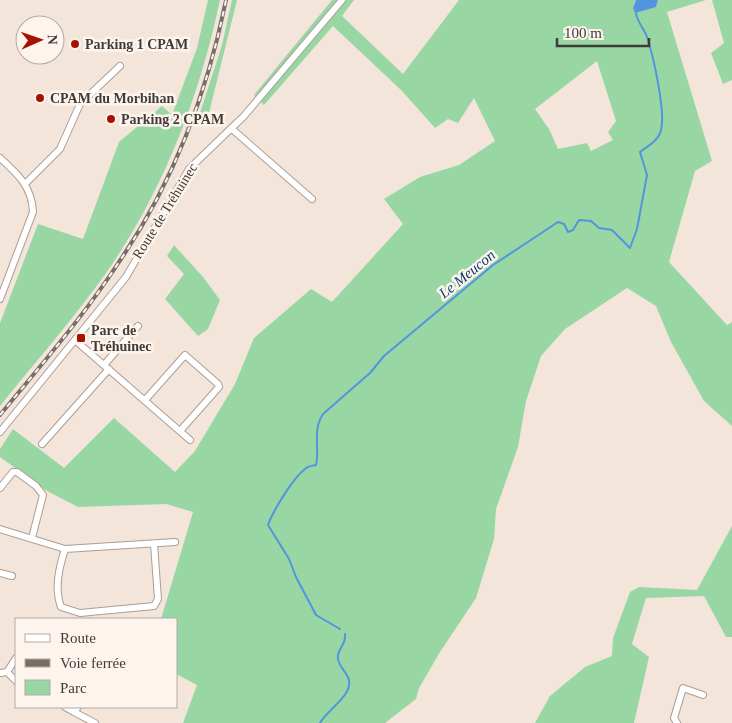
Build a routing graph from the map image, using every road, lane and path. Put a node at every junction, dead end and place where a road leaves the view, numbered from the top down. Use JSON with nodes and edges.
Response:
{"nodes":[{"id":1,"x":342,"y":0,"type":"edge"},
{"id":2,"x":120,"y":66,"type":"dead end"},
{"id":3,"x":232,"y":129,"type":"junction"},
{"id":4,"x":0,"y":158,"type":"edge"},
{"id":5,"x":25,"y":184,"type":"junction"},
{"id":6,"x":312,"y":199,"type":"dead end"},
{"id":7,"x":0,"y":299,"type":"edge"},
{"id":8,"x":138,"y":326,"type":"dead end"},
{"id":9,"x":76,"y":340,"type":"junction"},
{"id":10,"x":107,"y":367,"type":"junction"},
{"id":11,"x":145,"y":400,"type":"junction"},
{"id":12,"x":180,"y":431,"type":"junction"},
{"id":13,"x":0,"y":432,"type":"edge"},
{"id":14,"x":190,"y":440,"type":"dead end"},
{"id":15,"x":42,"y":444,"type":"dead end"},
{"id":16,"x":0,"y":488,"type":"edge"},
{"id":17,"x":0,"y":530,"type":"edge"},
{"id":18,"x":32,"y":538,"type":"junction"},
{"id":19,"x":175,"y":542,"type":"dead end"},
{"id":20,"x":154,"y":544,"type":"junction"},
{"id":21,"x":65,"y":549,"type":"junction"},
{"id":22,"x":0,"y":573,"type":"edge"},
{"id":23,"x":12,"y":576,"type":"dead end"},
{"id":24,"x":15,"y":659,"type":"edge"},
{"id":25,"x":3,"y":672,"type":"edge"},
{"id":26,"x":15,"y":681,"type":"edge"},
{"id":27,"x":703,"y":695,"type":"dead end"},
{"id":28,"x":76,"y":709,"type":"edge"},
{"id":29,"x":95,"y":723,"type":"edge"},
{"id":30,"x":677,"y":723,"type":"edge"}],
"edges":[{"from":1,"to":3,"type":"street","name":"Route de Tréhuinec"},
{"from":2,"to":5,"type":"street"},
{"from":3,"to":6,"type":"street"},
{"from":3,"to":9,"type":"street","name":"Route de Tréhuinec"},
{"from":4,"to":5,"type":"street"},
{"from":5,"to":7,"type":"street"},
{"from":8,"to":10,"type":"street"},
{"from":9,"to":10,"type":"street"},
{"from":9,"to":13,"type":"street","name":"Route de Tréhuinec"},
{"from":10,"to":11,"type":"street"},
{"from":10,"to":15,"type":"street"},
{"from":11,"to":12,"type":"street"},
{"from":11,"to":12,"type":"street"},
{"from":12,"to":14,"type":"street"},
{"from":16,"to":18,"type":"street"},
{"from":17,"to":18,"type":"street"},
{"from":18,"to":21,"type":"street"},
{"from":19,"to":20,"type":"street"},
{"from":20,"to":21,"type":"street"},
{"from":20,"to":21,"type":"street"},
{"from":22,"to":23,"type":"street"},
{"from":24,"to":25,"type":"street"},
{"from":25,"to":26,"type":"street"},
{"from":27,"to":30,"type":"street"},
{"from":28,"to":29,"type":"street"}]}
